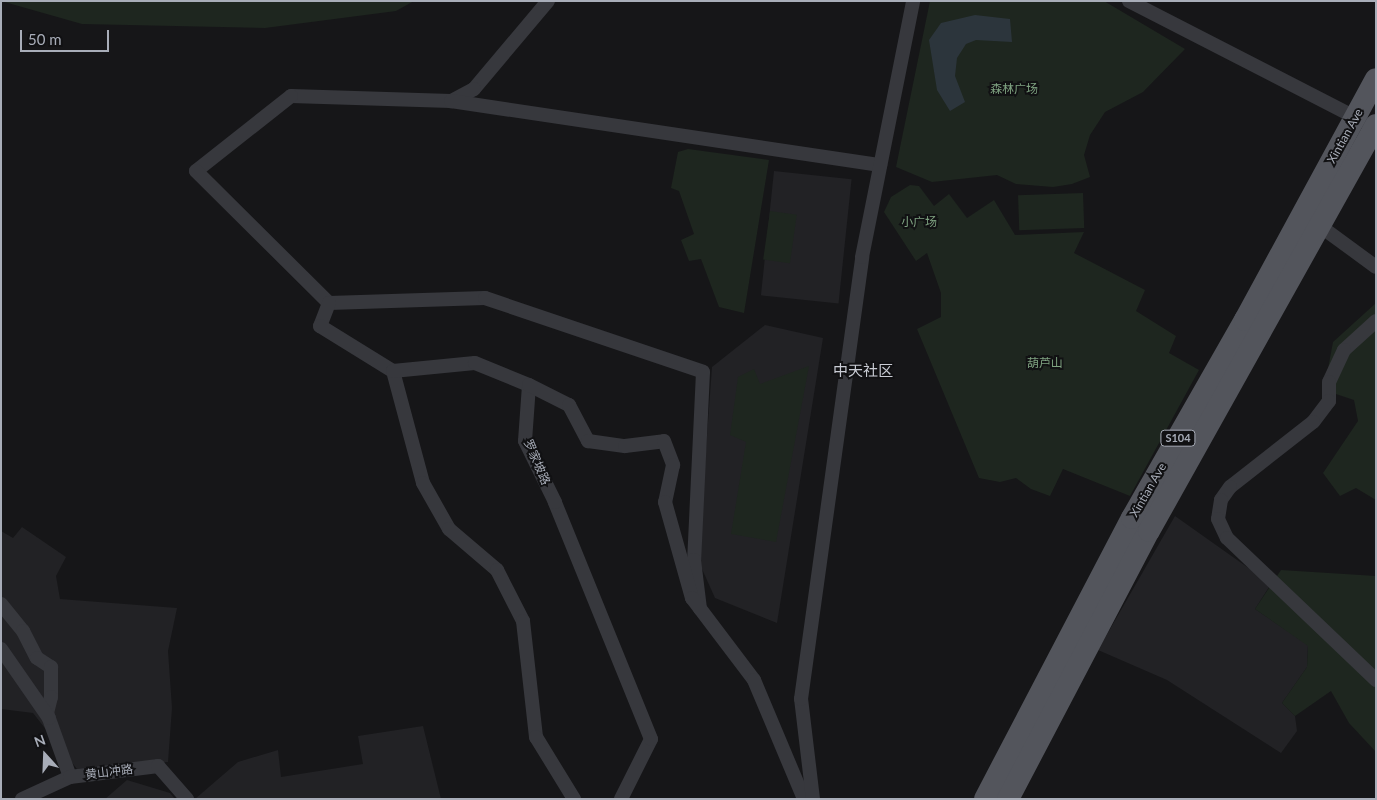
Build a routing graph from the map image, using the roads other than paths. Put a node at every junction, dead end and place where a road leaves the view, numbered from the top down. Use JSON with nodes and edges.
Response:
{"nodes":[{"id":1,"x":548,"y":1,"type":"edge"},
{"id":2,"x":913,"y":1,"type":"edge"},
{"id":3,"x":1129,"y":1,"type":"edge"},
{"id":4,"x":1376,"y":79,"type":"edge"},
{"id":5,"x":451,"y":101,"type":"junction"},
{"id":6,"x":1355,"y":117,"type":"junction"},
{"id":7,"x":1375,"y":126,"type":"edge"},
{"id":8,"x":880,"y":165,"type":"junction"},
{"id":9,"x":1320,"y":226,"type":"junction"},
{"id":10,"x":1376,"y":267,"type":"edge"},
{"id":11,"x":329,"y":302,"type":"junction"},
{"id":12,"x":1376,"y":322,"type":"edge"},
{"id":13,"x":393,"y":370,"type":"junction"},
{"id":14,"x":530,"y":385,"type":"junction"},
{"id":15,"x":1,"y":604,"type":"edge"},
{"id":16,"x":700,"y":609,"type":"junction"},
{"id":17,"x":1,"y":649,"type":"edge"},
{"id":18,"x":1376,"y":680,"type":"edge"},
{"id":19,"x":47,"y":713,"type":"junction"},
{"id":20,"x":70,"y":777,"type":"junction"},
{"id":21,"x":22,"y":799,"type":"edge"},
{"id":22,"x":187,"y":799,"type":"edge"},
{"id":23,"x":574,"y":799,"type":"edge"},
{"id":24,"x":621,"y":799,"type":"edge"},
{"id":25,"x":804,"y":799,"type":"edge"},
{"id":26,"x":813,"y":799,"type":"edge"},
{"id":27,"x":986,"y":799,"type":"edge"},
{"id":28,"x":1008,"y":799,"type":"edge"}],
"edges":[{"from":1,"to":5,"type":"street"},
{"from":2,"to":8,"type":"street"},
{"from":3,"to":6,"type":"street"},
{"from":4,"to":6,"type":"main road","name":"Xintian Ave","number":"S104"},
{"from":5,"to":8,"type":"street"},
{"from":5,"to":11,"type":"street"},
{"from":6,"to":7,"type":"street"},
{"from":6,"to":27,"type":"main road","name":"Xintian Ave","number":"S104"},
{"from":7,"to":9,"type":"main road","name":"Xintian Ave","number":"S104"},
{"from":8,"to":26,"type":"street"},
{"from":9,"to":10,"type":"street"},
{"from":9,"to":28,"type":"main road","name":"Xintian Ave","number":"S104"},
{"from":11,"to":13,"type":"street"},
{"from":11,"to":16,"type":"street"},
{"from":12,"to":18,"type":"street"},
{"from":13,"to":14,"type":"street"},
{"from":13,"to":23,"type":"street"},
{"from":14,"to":16,"type":"street"},
{"from":14,"to":24,"type":"street","name":"罗家坡路"},
{"from":15,"to":19,"type":"street"},
{"from":16,"to":25,"type":"street"},
{"from":17,"to":19,"type":"street"},
{"from":19,"to":20,"type":"street"},
{"from":20,"to":21,"type":"street","name":"黄山冲路"},
{"from":20,"to":22,"type":"street","name":"黄山冲路"}]}
